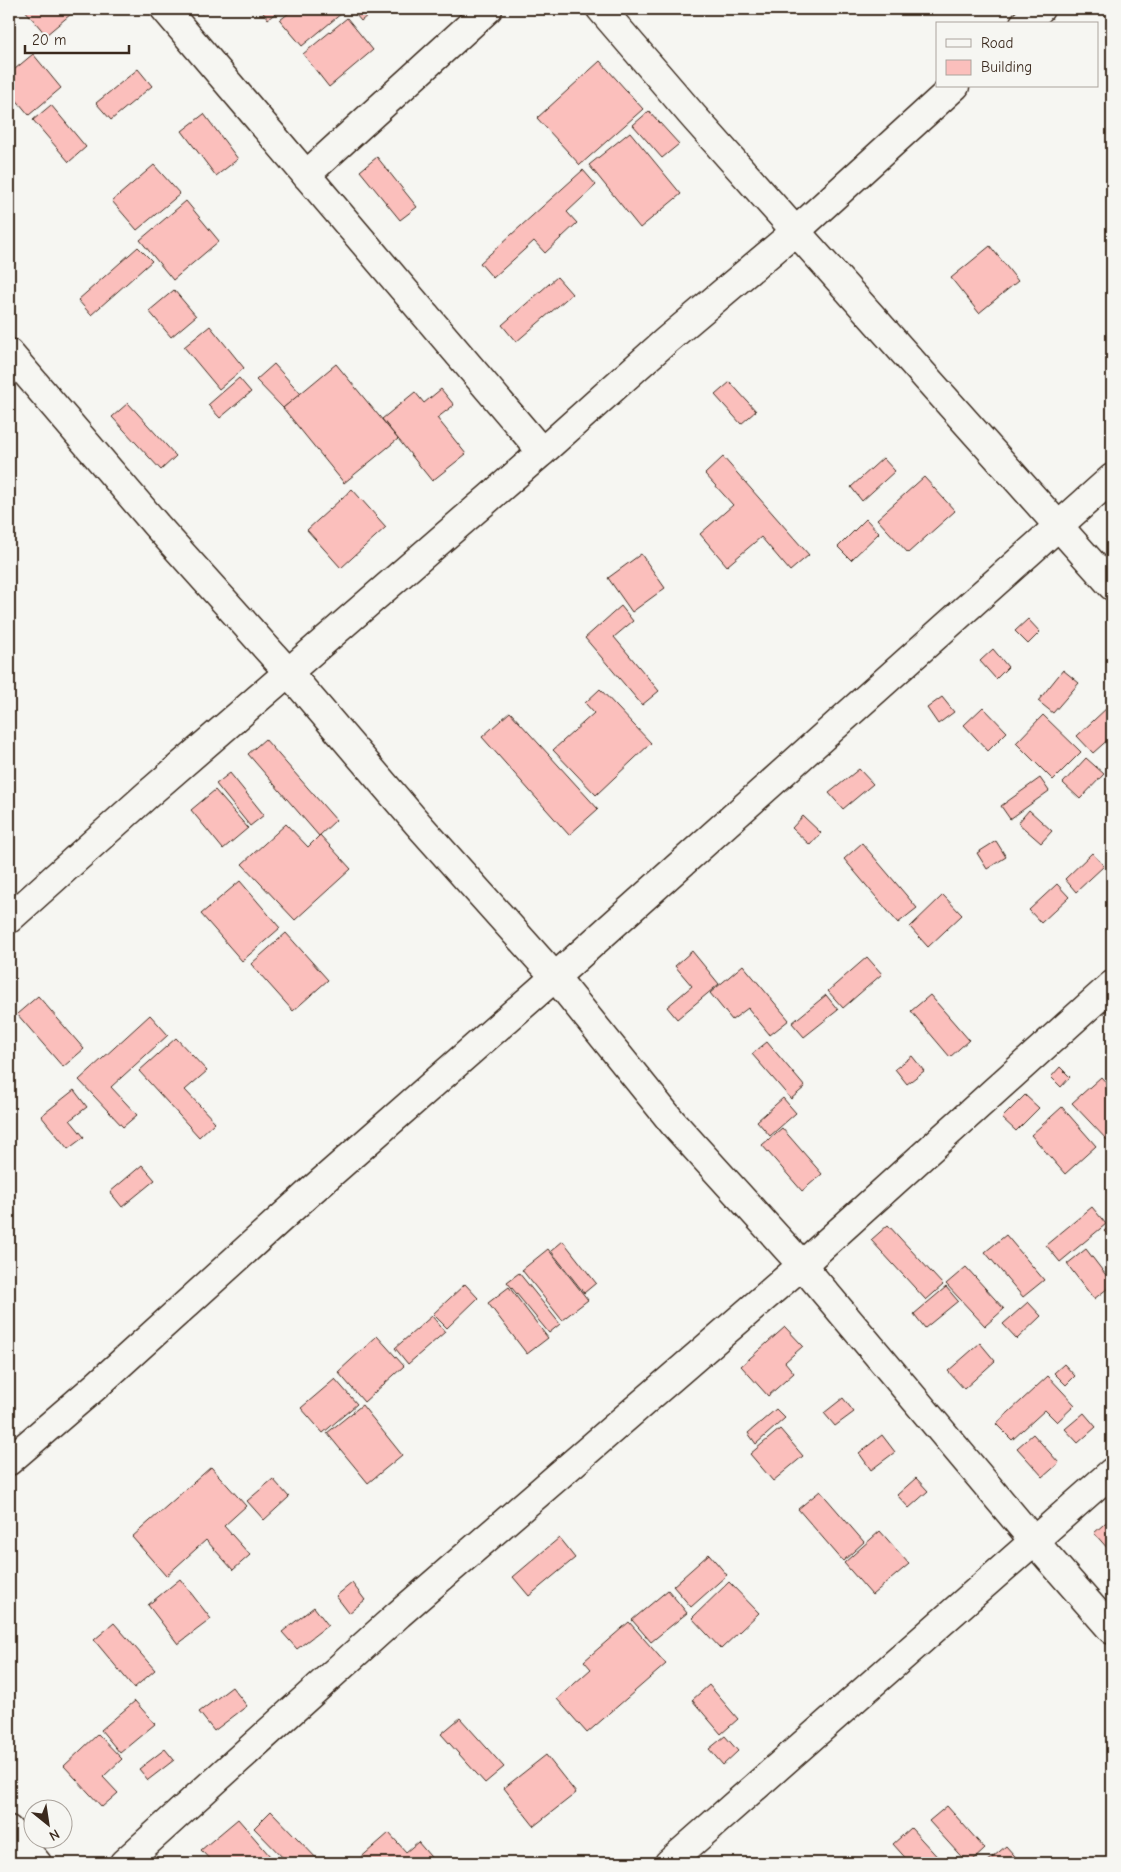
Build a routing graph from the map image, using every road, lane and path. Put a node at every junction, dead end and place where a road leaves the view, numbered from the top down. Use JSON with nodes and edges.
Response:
{"nodes":[{"id":1,"x":165,"y":9,"type":"edge"},
{"id":2,"x":488,"y":9,"type":"edge"},
{"id":3,"x":601,"y":9,"type":"edge"},
{"id":4,"x":1040,"y":9,"type":"edge"},
{"id":5,"x":1026,"y":22,"type":"edge"},
{"id":6,"x":953,"y":88,"type":"edge"},
{"id":7,"x":306,"y":175,"type":"junction"},
{"id":8,"x":796,"y":231,"type":"junction"},
{"id":9,"x":9,"y":354,"type":"edge"},
{"id":10,"x":542,"y":452,"type":"junction"},
{"id":11,"x":1112,"y":478,"type":"edge"},
{"id":12,"x":1060,"y":526,"type":"junction"},
{"id":13,"x":1112,"y":586,"type":"edge"},
{"id":14,"x":288,"y":672,"type":"junction"},
{"id":15,"x":12,"y":909,"type":"edge"},
{"id":16,"x":555,"y":977,"type":"junction"},
{"id":17,"x":1108,"y":997,"type":"edge"},
{"id":18,"x":802,"y":1265,"type":"junction"},
{"id":19,"x":9,"y":1460,"type":"edge"},
{"id":20,"x":1112,"y":1472,"type":"edge"},
{"id":21,"x":1033,"y":1540,"type":"junction"},
{"id":22,"x":1112,"y":1630,"type":"edge"},
{"id":23,"x":9,"y":1830,"type":"edge"},
{"id":24,"x":37,"y":1863,"type":"edge"},
{"id":25,"x":124,"y":1863,"type":"edge"},
{"id":26,"x":670,"y":1863,"type":"edge"}],
"edges":[{"from":1,"to":7,"type":"street"},
{"from":2,"to":7,"type":"street"},
{"from":3,"to":8,"type":"street"},
{"from":4,"to":5,"type":"street"},
{"from":6,"to":8,"type":"street"},
{"from":7,"to":10,"type":"street"},
{"from":8,"to":10,"type":"street"},
{"from":8,"to":12,"type":"street"},
{"from":9,"to":14,"type":"street"},
{"from":10,"to":14,"type":"street"},
{"from":11,"to":12,"type":"street"},
{"from":12,"to":13,"type":"street"},
{"from":12,"to":16,"type":"street"},
{"from":14,"to":15,"type":"street"},
{"from":14,"to":16,"type":"street"},
{"from":16,"to":18,"type":"street"},
{"from":16,"to":19,"type":"street"},
{"from":17,"to":18,"type":"street"},
{"from":18,"to":21,"type":"street"},
{"from":18,"to":25,"type":"street"},
{"from":20,"to":21,"type":"street"},
{"from":21,"to":22,"type":"street"},
{"from":21,"to":26,"type":"street"},
{"from":23,"to":24,"type":"street"}]}
